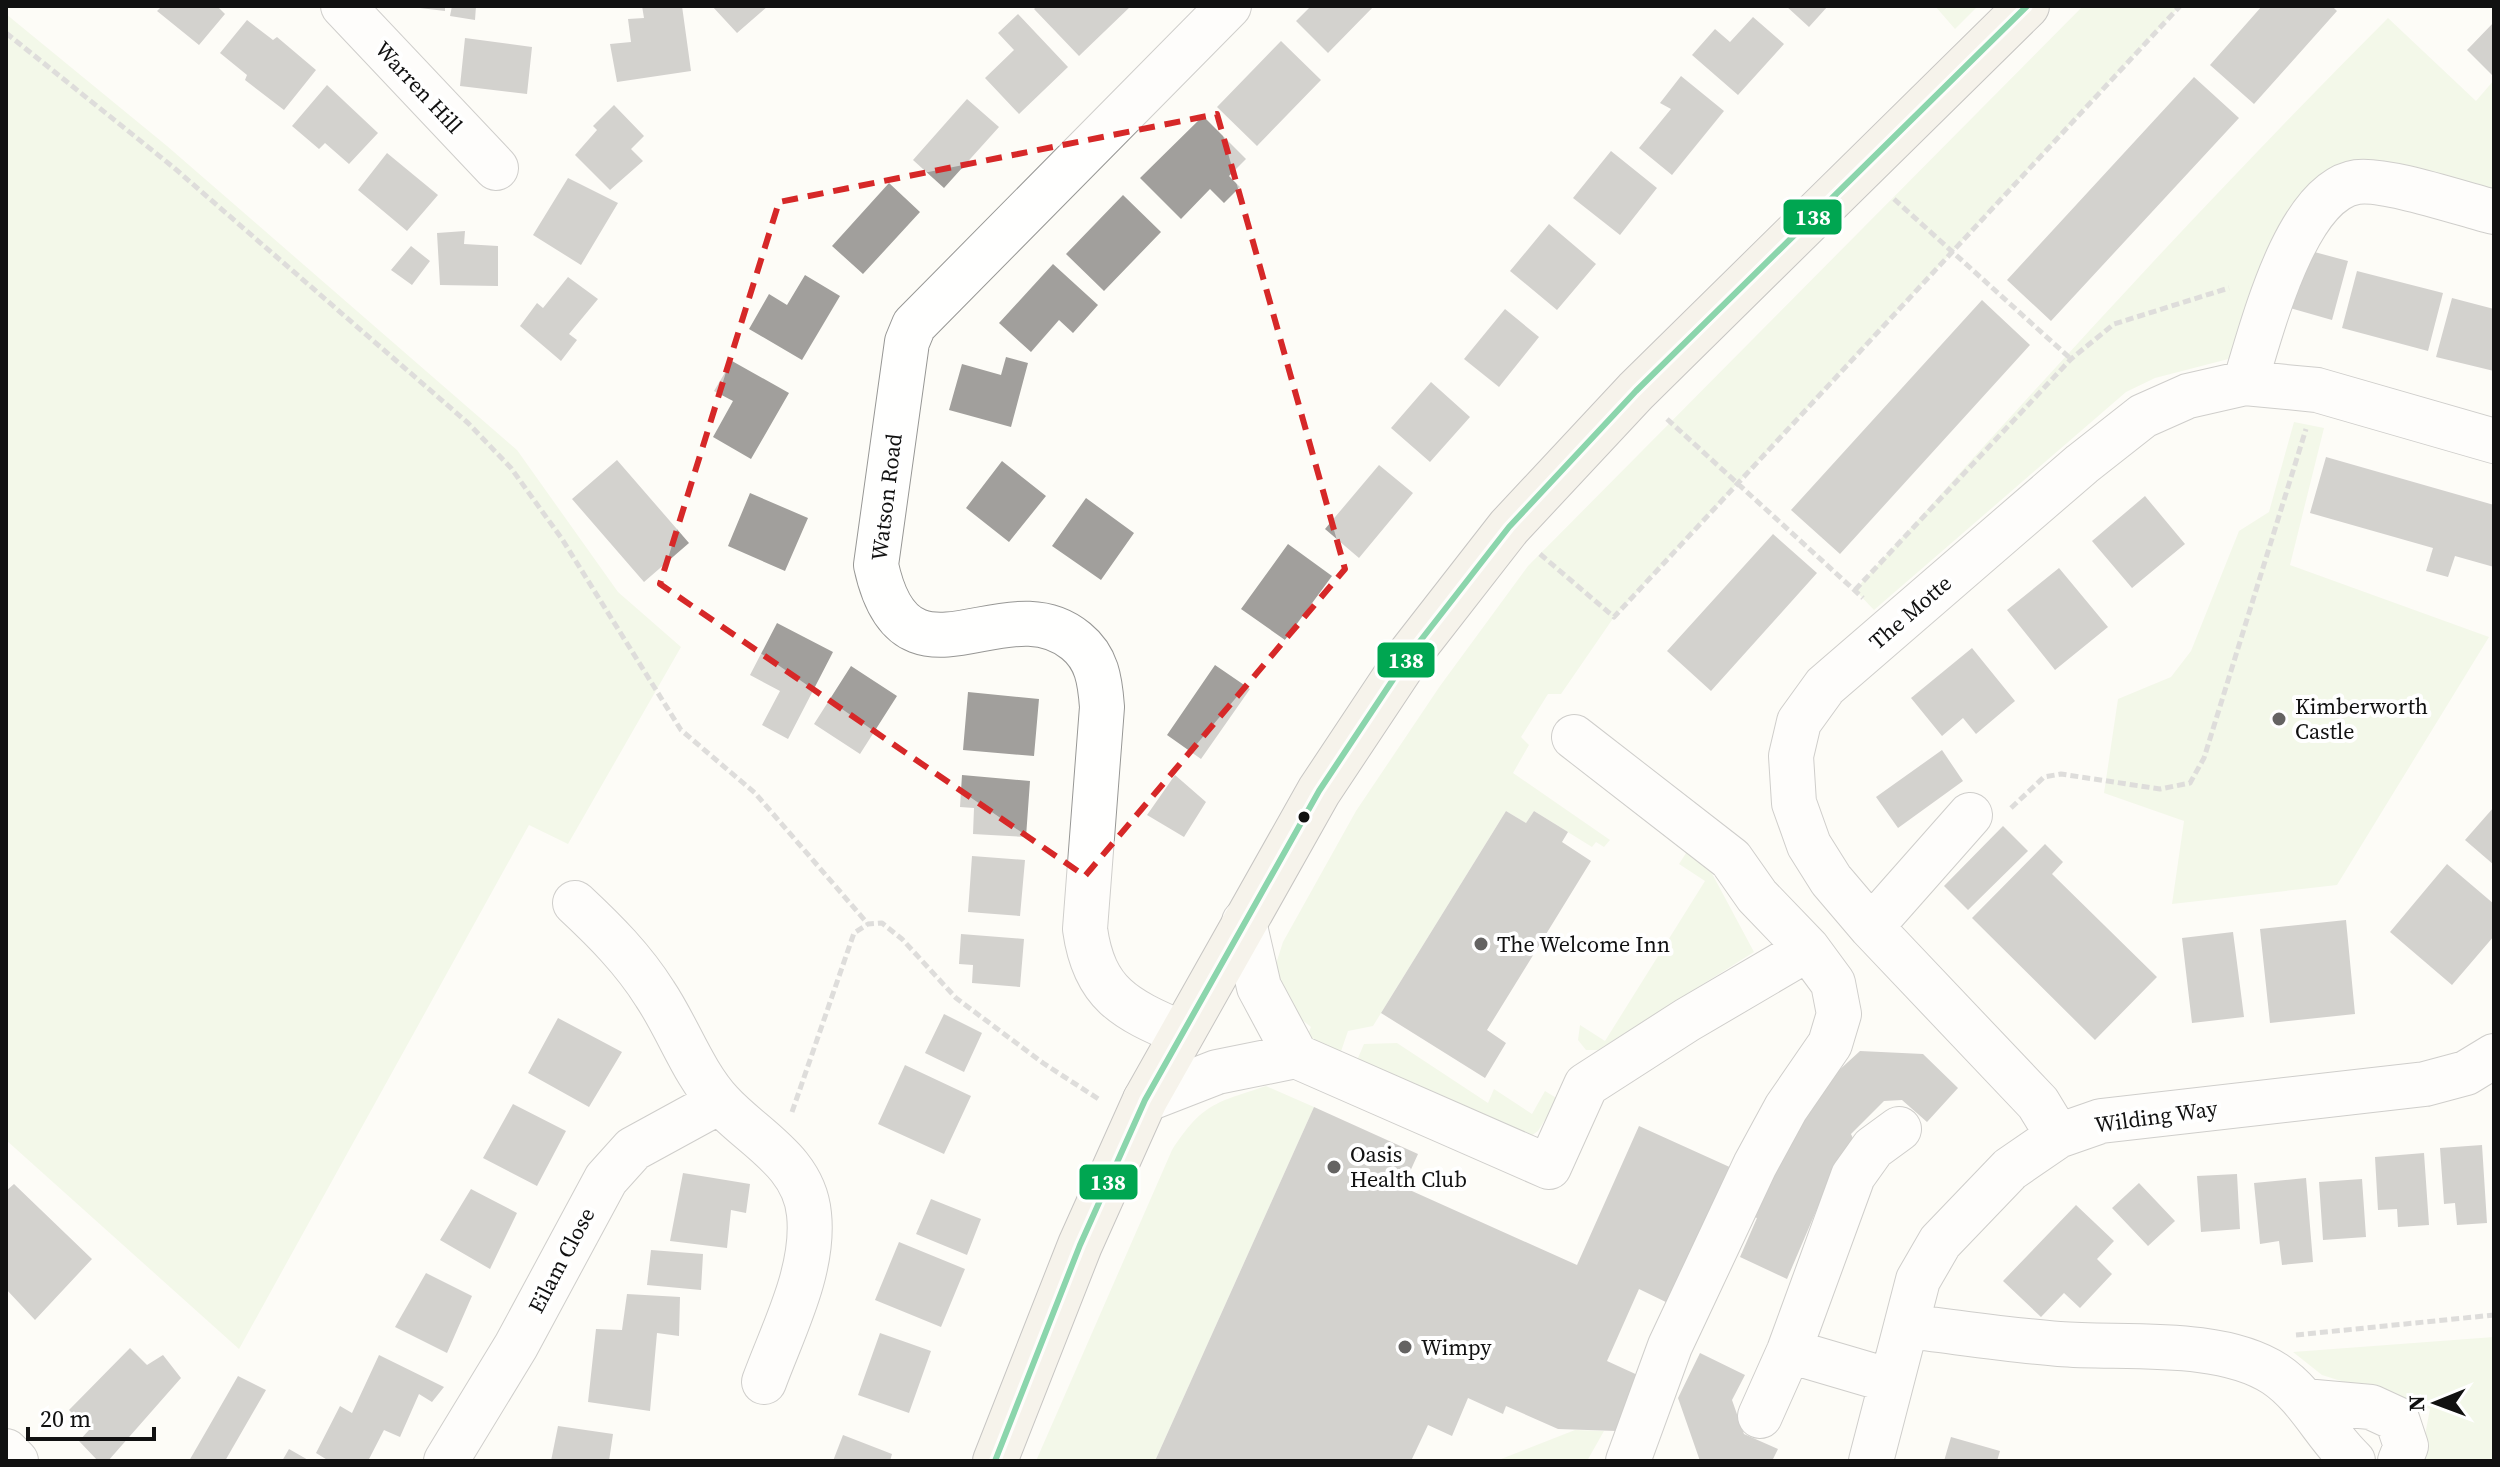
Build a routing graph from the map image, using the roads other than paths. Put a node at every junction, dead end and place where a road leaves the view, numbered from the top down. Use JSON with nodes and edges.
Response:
{"nodes":[{"id":1,"x":343,"y":6,"type":"edge"},
{"id":2,"x":1229,"y":6,"type":"edge"},
{"id":3,"x":2027,"y":6,"type":"edge"},
{"id":4,"x":496,"y":168,"type":"dead end"},
{"id":5,"x":2494,"y":212,"type":"edge"},
{"id":6,"x":2245,"y":383,"type":"junction"},
{"id":7,"x":2494,"y":441,"type":"edge"},
{"id":8,"x":1574,"y":737,"type":"dead end"},
{"id":9,"x":1988,"y":814,"type":"road end"},
{"id":10,"x":575,"y":903,"type":"dead end"},
{"id":11,"x":1244,"y":922,"type":"junction"},
{"id":12,"x":1871,"y":927,"type":"junction"},
{"id":13,"x":1808,"y":949,"type":"junction"},
{"id":14,"x":1181,"y":1033,"type":"junction"},
{"id":15,"x":1296,"y":1056,"type":"junction"},
{"id":16,"x":2494,"y":1056,"type":"edge"},
{"id":17,"x":719,"y":1102,"type":"junction"},
{"id":18,"x":1141,"y":1109,"type":"junction"},
{"id":19,"x":1899,"y":1129,"type":"dead end"},
{"id":20,"x":2058,"y":1136,"type":"junction"},
{"id":21,"x":1906,"y":1326,"type":"junction"},
{"id":22,"x":1789,"y":1351,"type":"junction"},
{"id":23,"x":1891,"y":1381,"type":"junction"},
{"id":24,"x":764,"y":1382,"type":"dead end"},
{"id":25,"x":2304,"y":1401,"type":"junction"},
{"id":26,"x":1760,"y":1416,"type":"dead end"},
{"id":27,"x":6,"y":1451,"type":"edge"},
{"id":28,"x":16,"y":1461,"type":"edge"},
{"id":29,"x":446,"y":1461,"type":"edge"},
{"id":30,"x":995,"y":1461,"type":"edge"},
{"id":31,"x":1628,"y":1461,"type":"edge"},
{"id":32,"x":1871,"y":1461,"type":"edge"},
{"id":33,"x":2353,"y":1461,"type":"edge"},
{"id":34,"x":2400,"y":1461,"type":"edge"}],
"edges":[{"from":1,"to":4,"type":"street","name":"Warren Hill"},
{"from":2,"to":14,"type":"street","name":"Watson Road"},
{"from":3,"to":11,"type":"main road"},
{"from":5,"to":6,"type":"street"},
{"from":6,"to":7,"type":"street","name":"The Motte"},
{"from":6,"to":12,"type":"street","name":"The Motte"},
{"from":8,"to":13,"type":"street"},
{"from":9,"to":12,"type":"street"},
{"from":10,"to":17,"type":"street"},
{"from":11,"to":14,"type":"main road"},
{"from":11,"to":15,"type":"street"},
{"from":12,"to":20,"type":"street","name":"The Motte"},
{"from":13,"to":15,"type":"street"},
{"from":13,"to":31,"type":"street"},
{"from":14,"to":18,"type":"main road"},
{"from":15,"to":18,"type":"street"},
{"from":16,"to":20,"type":"street","name":"Wilding Way"},
{"from":17,"to":24,"type":"street"},
{"from":17,"to":29,"type":"street","name":"Eilam Close"},
{"from":18,"to":30,"type":"main road"},
{"from":19,"to":22,"type":"street"},
{"from":20,"to":21,"type":"street","name":"Wilding Way"},
{"from":21,"to":23,"type":"street","name":"Wilding Way"},
{"from":21,"to":25,"type":"street"},
{"from":22,"to":23,"type":"street"},
{"from":22,"to":26,"type":"street"},
{"from":23,"to":32,"type":"street","name":"Wilding Way"},
{"from":25,"to":33,"type":"street"},
{"from":25,"to":34,"type":"street"},
{"from":27,"to":28,"type":"street"}]}
